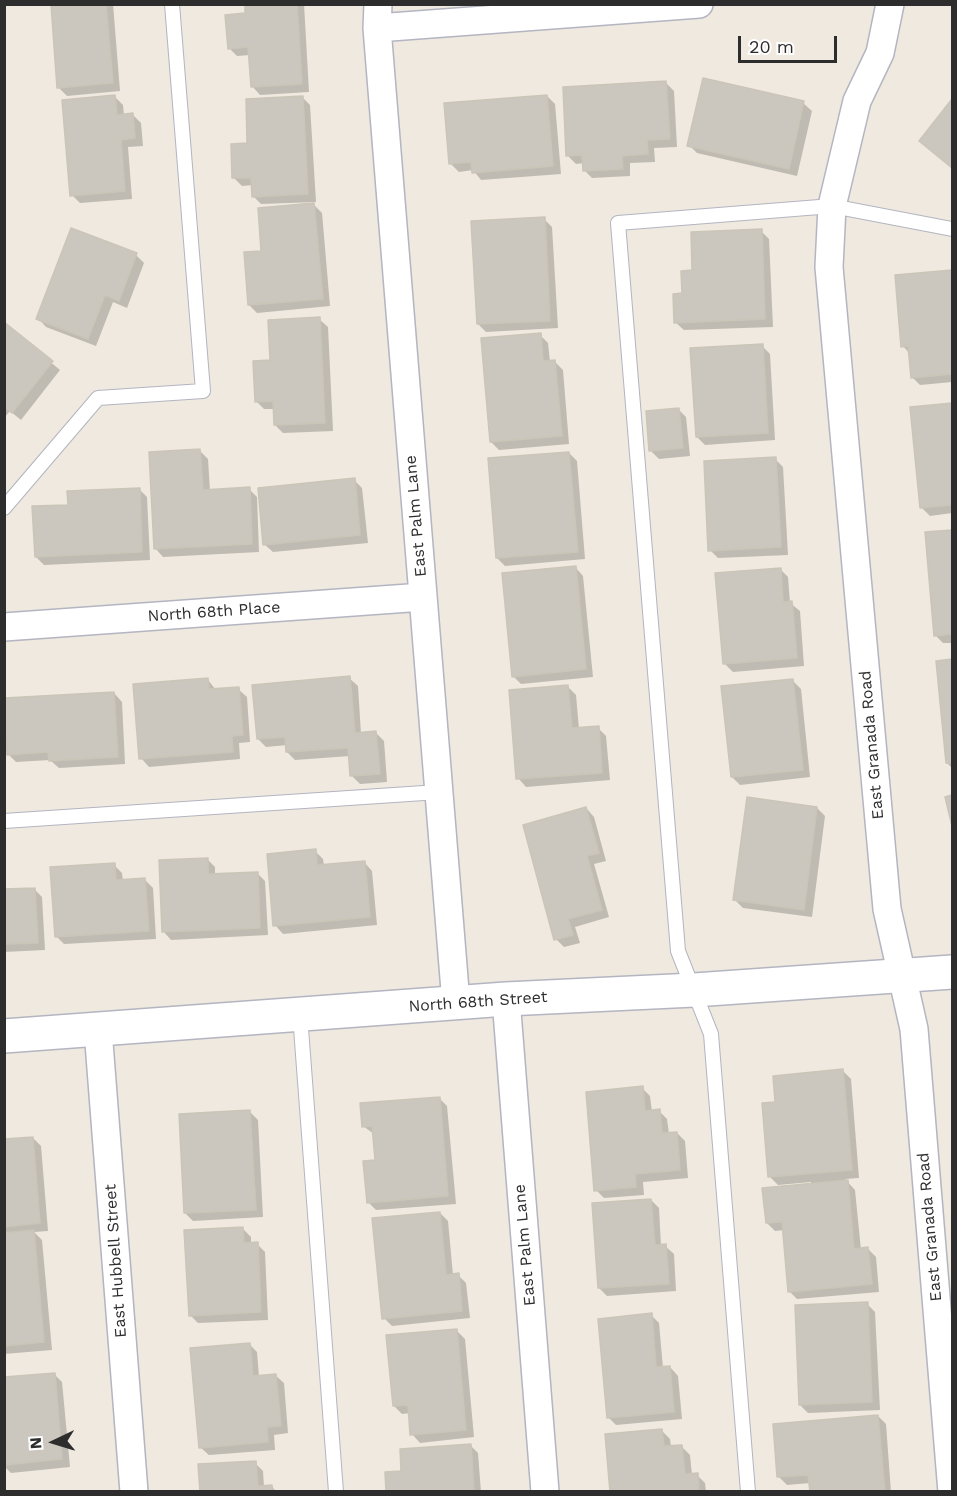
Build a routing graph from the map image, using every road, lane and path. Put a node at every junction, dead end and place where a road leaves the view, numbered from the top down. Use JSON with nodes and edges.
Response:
{"nodes":[{"id":1,"x":172,"y":4,"type":"edge"},
{"id":2,"x":699,"y":4,"type":"edge"},
{"id":3,"x":890,"y":4,"type":"edge"},
{"id":4,"x":375,"y":12,"type":"edge"},
{"id":5,"x":832,"y":206,"type":"junction"},
{"id":6,"x":952,"y":229,"type":"edge"},
{"id":7,"x":4,"y":508,"type":"edge"},
{"id":8,"x":423,"y":597,"type":"junction"},
{"id":9,"x":4,"y":627,"type":"edge"},
{"id":10,"x":439,"y":792,"type":"junction"},
{"id":11,"x":4,"y":821,"type":"edge"},
{"id":12,"x":952,"y":972,"type":"edge"},
{"id":13,"x":902,"y":975,"type":"junction"},
{"id":14,"x":694,"y":990,"type":"junction"},
{"id":15,"x":506,"y":999,"type":"junction"},
{"id":16,"x":456,"y":1003,"type":"junction"},
{"id":17,"x":300,"y":1015,"type":"junction"},
{"id":18,"x":98,"y":1030,"type":"junction"},
{"id":19,"x":4,"y":1036,"type":"edge"},
{"id":20,"x":134,"y":1491,"type":"edge"},
{"id":21,"x":336,"y":1491,"type":"edge"},
{"id":22,"x":545,"y":1491,"type":"edge"},
{"id":23,"x":748,"y":1491,"type":"edge"},
{"id":24,"x":952,"y":1491,"type":"edge"}],
"edges":[{"from":1,"to":7,"type":"lane"},
{"from":2,"to":4,"type":"street"},
{"from":3,"to":5,"type":"street","name":"East Granada Road"},
{"from":4,"to":8,"type":"street","name":"East Palm Lane"},
{"from":5,"to":6,"type":"lane"},
{"from":5,"to":13,"type":"street","name":"East Granada Road"},
{"from":5,"to":14,"type":"lane"},
{"from":8,"to":9,"type":"street","name":"North 68th Place"},
{"from":8,"to":10,"type":"street","name":"East Palm Lane"},
{"from":10,"to":11,"type":"lane"},
{"from":10,"to":16,"type":"street","name":"East Palm Lane"},
{"from":12,"to":13,"type":"street","name":"North 68th Street"},
{"from":13,"to":14,"type":"street","name":"North 68th Street"},
{"from":13,"to":24,"type":"street","name":"East Granada Road"},
{"from":14,"to":15,"type":"street","name":"North 68th Street"},
{"from":14,"to":23,"type":"lane"},
{"from":15,"to":16,"type":"street","name":"North 68th Street"},
{"from":15,"to":22,"type":"street","name":"East Palm Lane"},
{"from":16,"to":17,"type":"street","name":"North 68th Street"},
{"from":17,"to":18,"type":"street","name":"North 68th Street"},
{"from":17,"to":21,"type":"lane"},
{"from":18,"to":19,"type":"street","name":"North 68th Street"},
{"from":18,"to":20,"type":"street","name":"East Hubbell Street"}]}
